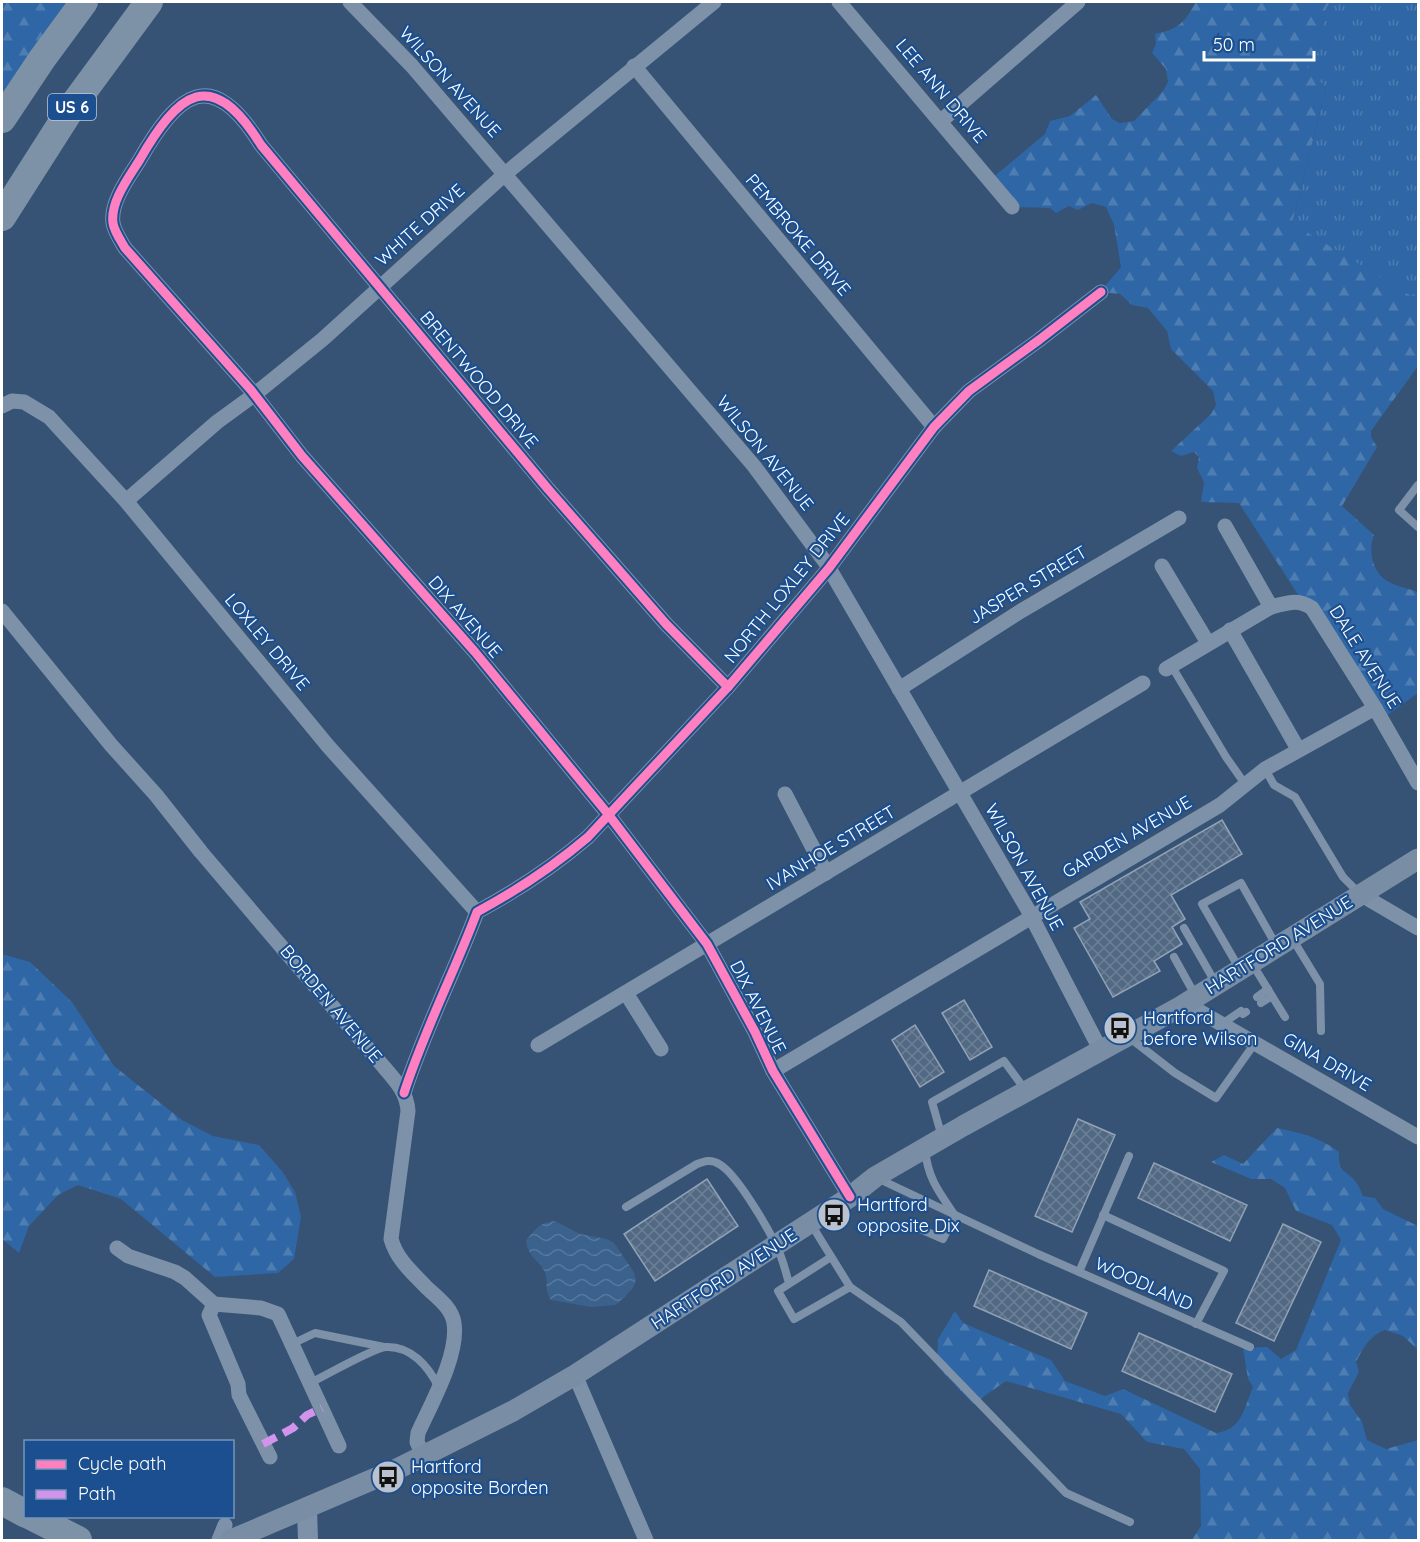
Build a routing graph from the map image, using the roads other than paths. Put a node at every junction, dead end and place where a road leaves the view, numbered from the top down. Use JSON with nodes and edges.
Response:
{"nodes":[{"id":1,"x":84,"y":2,"type":"edge"},
{"id":2,"x":149,"y":2,"type":"edge"},
{"id":3,"x":350,"y":2,"type":"edge"},
{"id":4,"x":714,"y":2,"type":"edge"},
{"id":5,"x":839,"y":2,"type":"edge"},
{"id":6,"x":1078,"y":2,"type":"edge"},
{"id":7,"x":634,"y":66,"type":"junction"},
{"id":8,"x":208,"y":95,"type":"joint"},
{"id":9,"x":2,"y":119,"type":"edge"},
{"id":10,"x":941,"y":121,"type":"junction"},
{"id":11,"x":505,"y":174,"type":"junction"},
{"id":12,"x":1012,"y":207,"type":"dead end"},
{"id":13,"x":2,"y":217,"type":"edge"},
{"id":14,"x":380,"y":286,"type":"junction"},
{"id":15,"x":1101,"y":292,"type":"dead end"},
{"id":16,"x":254,"y":395,"type":"junction"},
{"id":17,"x":2,"y":406,"type":"edge"},
{"id":18,"x":934,"y":427,"type":"junction"},
{"id":19,"x":1419,"y":485,"type":"edge"},
{"id":20,"x":126,"y":501,"type":"junction"},
{"id":21,"x":1179,"y":518,"type":"dead end"},
{"id":22,"x":1225,"y":526,"type":"dead end"},
{"id":23,"x":1419,"y":528,"type":"edge"},
{"id":24,"x":1162,"y":566,"type":"dead end"},
{"id":25,"x":829,"y":568,"type":"junction"},
{"id":26,"x":1271,"y":607,"type":"junction"},
{"id":27,"x":2,"y":611,"type":"edge"},
{"id":28,"x":1230,"y":630,"type":"junction"},
{"id":29,"x":1208,"y":643,"type":"junction"},
{"id":30,"x":1169,"y":667,"type":"joint"},
{"id":31,"x":1143,"y":683,"type":"dead end"},
{"id":32,"x":728,"y":687,"type":"junction"},
{"id":33,"x":899,"y":689,"type":"junction"},
{"id":34,"x":1375,"y":708,"type":"junction"},
{"id":35,"x":1298,"y":749,"type":"junction"},
{"id":36,"x":1265,"y":769,"type":"junction"},
{"id":37,"x":1419,"y":783,"type":"edge"},
{"id":38,"x":1245,"y":784,"type":"junction"},
{"id":39,"x":960,"y":793,"type":"junction"},
{"id":40,"x":785,"y":794,"type":"dead end"},
{"id":41,"x":608,"y":814,"type":"junction"},
{"id":42,"x":1419,"y":859,"type":"edge"},
{"id":43,"x":826,"y":873,"type":"junction"},
{"id":44,"x":1360,"y":894,"type":"junction"},
{"id":45,"x":477,"y":912,"type":"junction"},
{"id":46,"x":1030,"y":916,"type":"junction"},
{"id":47,"x":1184,"y":928,"type":"dead end"},
{"id":48,"x":1419,"y":928,"type":"edge"},
{"id":49,"x":1284,"y":942,"type":"junction"},
{"id":50,"x":706,"y":944,"type":"junction"},
{"id":51,"x":1174,"y":957,"type":"dead end"},
{"id":52,"x":1245,"y":966,"type":"junction"},
{"id":53,"x":1215,"y":984,"type":"junction"},
{"id":54,"x":1270,"y":992,"type":"junction"},
{"id":55,"x":626,"y":993,"type":"junction"},
{"id":56,"x":1191,"y":999,"type":"junction"},
{"id":57,"x":1259,"y":1000,"type":"dead end"},
{"id":58,"x":1243,"y":1009,"type":"dead end"},
{"id":59,"x":1285,"y":1017,"type":"dead end"},
{"id":60,"x":1222,"y":1024,"type":"junction"},
{"id":61,"x":1321,"y":1031,"type":"dead end"},
{"id":62,"x":1127,"y":1036,"type":"junction"},
{"id":63,"x":1255,"y":1043,"type":"junction"},
{"id":64,"x":538,"y":1045,"type":"dead end"},
{"id":65,"x":661,"y":1049,"type":"dead end"},
{"id":66,"x":1101,"y":1051,"type":"junction"},
{"id":67,"x":773,"y":1071,"type":"junction"},
{"id":68,"x":1027,"y":1092,"type":"junction"},
{"id":69,"x":405,"y":1093,"type":"junction"},
{"id":70,"x":1419,"y":1137,"type":"edge"},
{"id":71,"x":934,"y":1143,"type":"junction"},
{"id":72,"x":1129,"y":1156,"type":"dead end"},
{"id":73,"x":875,"y":1177,"type":"junction"},
{"id":74,"x":850,"y":1197,"type":"junction"},
{"id":75,"x":626,"y":1207,"type":"dead end"},
{"id":76,"x":955,"y":1215,"type":"junction"},
{"id":77,"x":1103,"y":1215,"type":"junction"},
{"id":78,"x":810,"y":1223,"type":"junction"},
{"id":79,"x":910,"y":1225,"type":"dead end"},
{"id":80,"x":776,"y":1245,"type":"junction"},
{"id":81,"x":117,"y":1248,"type":"dead end"},
{"id":82,"x":831,"y":1257,"type":"junction"},
{"id":83,"x":1079,"y":1272,"type":"junction"},
{"id":84,"x":789,"y":1283,"type":"junction"},
{"id":85,"x":850,"y":1287,"type":"junction"},
{"id":86,"x":214,"y":1304,"type":"junction"},
{"id":87,"x":1196,"y":1324,"type":"junction"},
{"id":88,"x":292,"y":1344,"type":"junction"},
{"id":89,"x":384,"y":1347,"type":"junction"},
{"id":90,"x":1250,"y":1347,"type":"dead end"},
{"id":91,"x":575,"y":1375,"type":"junction"},
{"id":92,"x":310,"y":1383,"type":"junction"},
{"id":93,"x":438,"y":1386,"type":"junction"},
{"id":94,"x":339,"y":1446,"type":"dead end"},
{"id":95,"x":270,"y":1457,"type":"dead end"},
{"id":96,"x":424,"y":1457,"type":"junction"},
{"id":97,"x":307,"y":1509,"type":"junction"},
{"id":98,"x":30,"y":1518,"type":"edge"},
{"id":99,"x":35,"y":1518,"type":"edge"},
{"id":100,"x":1130,"y":1522,"type":"dead end"},
{"id":101,"x":228,"y":1533,"type":"edge"},
{"id":102,"x":58,"y":1540,"type":"edge"},
{"id":103,"x":78,"y":1540,"type":"edge"},
{"id":104,"x":219,"y":1540,"type":"edge"},
{"id":105,"x":308,"y":1540,"type":"edge"},
{"id":106,"x":646,"y":1540,"type":"edge"}],
"edges":[{"from":1,"to":9,"type":"highway","number":"US 6"},
{"from":2,"to":13,"type":"highway","number":"US 6"},
{"from":3,"to":11,"type":"street","name":"WILSON AVENUE"},
{"from":4,"to":7,"type":"street","name":"WHITE DRIVE"},
{"from":5,"to":10,"type":"street","name":"LEE ANN DRIVE"},
{"from":6,"to":10,"type":"street"},
{"from":7,"to":11,"type":"street","name":"WHITE DRIVE"},
{"from":7,"to":18,"type":"street","name":"PEMBROKE DRIVE"},
{"from":8,"to":14,"type":"street","name":"BRENTWOOD DRIVE"},
{"from":8,"to":16,"type":"street","name":"DIX AVENUE"},
{"from":10,"to":12,"type":"street","name":"LEE ANN DRIVE"},
{"from":11,"to":14,"type":"street","name":"WHITE DRIVE"},
{"from":11,"to":25,"type":"street","name":"WILSON AVENUE"},
{"from":14,"to":16,"type":"street","name":"WHITE DRIVE"},
{"from":14,"to":32,"type":"street","name":"BRENTWOOD DRIVE"},
{"from":15,"to":18,"type":"street","name":"NORTH LOXLEY DRIVE"},
{"from":16,"to":20,"type":"street","name":"WHITE DRIVE"},
{"from":16,"to":41,"type":"street","name":"DIX AVENUE"},
{"from":17,"to":20,"type":"street","name":"LOXLEY DRIVE"},
{"from":18,"to":25,"type":"street","name":"NORTH LOXLEY DRIVE"},
{"from":19,"to":23,"type":"lane"},
{"from":20,"to":45,"type":"street","name":"LOXLEY DRIVE"},
{"from":21,"to":33,"type":"street","name":"JASPER STREET"},
{"from":22,"to":26,"type":"street"},
{"from":24,"to":29,"type":"street"},
{"from":25,"to":32,"type":"street","name":"NORTH LOXLEY DRIVE"},
{"from":25,"to":33,"type":"street","name":"WILSON AVENUE"},
{"from":26,"to":28,"type":"street"},
{"from":26,"to":34,"type":"street","name":"DALE AVENUE"},
{"from":27,"to":69,"type":"street","name":"BORDEN AVENUE"},
{"from":28,"to":29,"type":"street"},
{"from":28,"to":35,"type":"street"},
{"from":29,"to":30,"type":"street"},
{"from":30,"to":38,"type":"lane"},
{"from":31,"to":39,"type":"street","name":"IVANHOE STREET"},
{"from":32,"to":41,"type":"street","name":"NORTH LOXLEY DRIVE"},
{"from":33,"to":39,"type":"street","name":"WILSON AVENUE"},
{"from":34,"to":35,"type":"street","name":"GARDEN AVENUE"},
{"from":34,"to":37,"type":"street","name":"DALE AVENUE"},
{"from":35,"to":36,"type":"street","name":"GARDEN AVENUE"},
{"from":36,"to":38,"type":"street","name":"GARDEN AVENUE"},
{"from":36,"to":44,"type":"lane"},
{"from":38,"to":46,"type":"street","name":"GARDEN AVENUE"},
{"from":39,"to":43,"type":"street","name":"IVANHOE STREET"},
{"from":39,"to":46,"type":"street","name":"WILSON AVENUE"},
{"from":40,"to":43,"type":"street"},
{"from":41,"to":45,"type":"street","name":"NORTH LOXLEY DRIVE"},
{"from":41,"to":50,"type":"street","name":"DIX AVENUE"},
{"from":42,"to":44,"type":"main road","name":"HARTFORD AVENUE"},
{"from":43,"to":50,"type":"street","name":"IVANHOE STREET"},
{"from":44,"to":48,"type":"street"},
{"from":44,"to":49,"type":"main road","name":"HARTFORD AVENUE"},
{"from":45,"to":69,"type":"street"},
{"from":46,"to":66,"type":"street","name":"WILSON AVENUE"},
{"from":46,"to":67,"type":"street","name":"GARDEN AVENUE"},
{"from":47,"to":53,"type":"lane"},
{"from":49,"to":52,"type":"main road","name":"HARTFORD AVENUE"},
{"from":49,"to":52,"type":"lane"},
{"from":49,"to":61,"type":"lane"},
{"from":50,"to":55,"type":"street","name":"IVANHOE STREET"},
{"from":50,"to":67,"type":"street","name":"DIX AVENUE"},
{"from":51,"to":56,"type":"lane"},
{"from":52,"to":53,"type":"main road","name":"HARTFORD AVENUE"},
{"from":52,"to":54,"type":"lane"},
{"from":53,"to":56,"type":"main road","name":"HARTFORD AVENUE"},
{"from":54,"to":57,"type":"lane"},
{"from":54,"to":59,"type":"lane"},
{"from":55,"to":64,"type":"street","name":"IVANHOE STREET"},
{"from":55,"to":65,"type":"street"},
{"from":56,"to":60,"type":"street","name":"GINA DRIVE"},
{"from":56,"to":62,"type":"main road","name":"HARTFORD AVENUE"},
{"from":58,"to":60,"type":"lane"},
{"from":60,"to":63,"type":"street","name":"GINA DRIVE"},
{"from":62,"to":63,"type":"lane"},
{"from":62,"to":66,"type":"main road","name":"HARTFORD AVENUE"},
{"from":63,"to":70,"type":"street","name":"GINA DRIVE"},
{"from":66,"to":68,"type":"main road","name":"HARTFORD AVENUE"},
{"from":67,"to":74,"type":"street","name":"DIX AVENUE"},
{"from":68,"to":71,"type":"main road","name":"HARTFORD AVENUE"},
{"from":68,"to":71,"type":"lane"},
{"from":69,"to":93,"type":"street"},
{"from":71,"to":73,"type":"main road","name":"HARTFORD AVENUE"},
{"from":71,"to":76,"type":"lane"},
{"from":72,"to":77,"type":"lane","name":"WOODLAND"},
{"from":73,"to":74,"type":"main road","name":"HARTFORD AVENUE"},
{"from":73,"to":76,"type":"lane","name":"WOODLAND"},
{"from":74,"to":78,"type":"main road","name":"HARTFORD AVENUE"},
{"from":75,"to":80,"type":"lane"},
{"from":76,"to":79,"type":"lane"},
{"from":76,"to":83,"type":"lane","name":"WOODLAND"},
{"from":77,"to":83,"type":"lane","name":"WOODLAND"},
{"from":77,"to":87,"type":"lane","name":"WOODLAND"},
{"from":78,"to":80,"type":"main road","name":"HARTFORD AVENUE"},
{"from":78,"to":82,"type":"lane"},
{"from":80,"to":84,"type":"lane"},
{"from":80,"to":91,"type":"main road","name":"HARTFORD AVENUE"},
{"from":81,"to":86,"type":"street"},
{"from":82,"to":84,"type":"lane"},
{"from":82,"to":85,"type":"lane"},
{"from":83,"to":87,"type":"lane","name":"WOODLAND"},
{"from":84,"to":85,"type":"lane"},
{"from":85,"to":100,"type":"lane"},
{"from":86,"to":88,"type":"street"},
{"from":86,"to":95,"type":"street"},
{"from":87,"to":90,"type":"lane","name":"WOODLAND"},
{"from":88,"to":89,"type":"lane"},
{"from":88,"to":92,"type":"street"},
{"from":89,"to":92,"type":"lane"},
{"from":89,"to":93,"type":"lane"},
{"from":91,"to":96,"type":"main road","name":"HARTFORD AVENUE"},
{"from":91,"to":106,"type":"street"},
{"from":92,"to":94,"type":"street"},
{"from":93,"to":96,"type":"street"},
{"from":96,"to":97,"type":"main road","name":"HARTFORD AVENUE"},
{"from":97,"to":101,"type":"main road","name":"HARTFORD AVENUE"},
{"from":97,"to":105,"type":"street"},
{"from":98,"to":102,"type":"highway"},
{"from":99,"to":103,"type":"highway"},
{"from":101,"to":104,"type":"street"}]}
